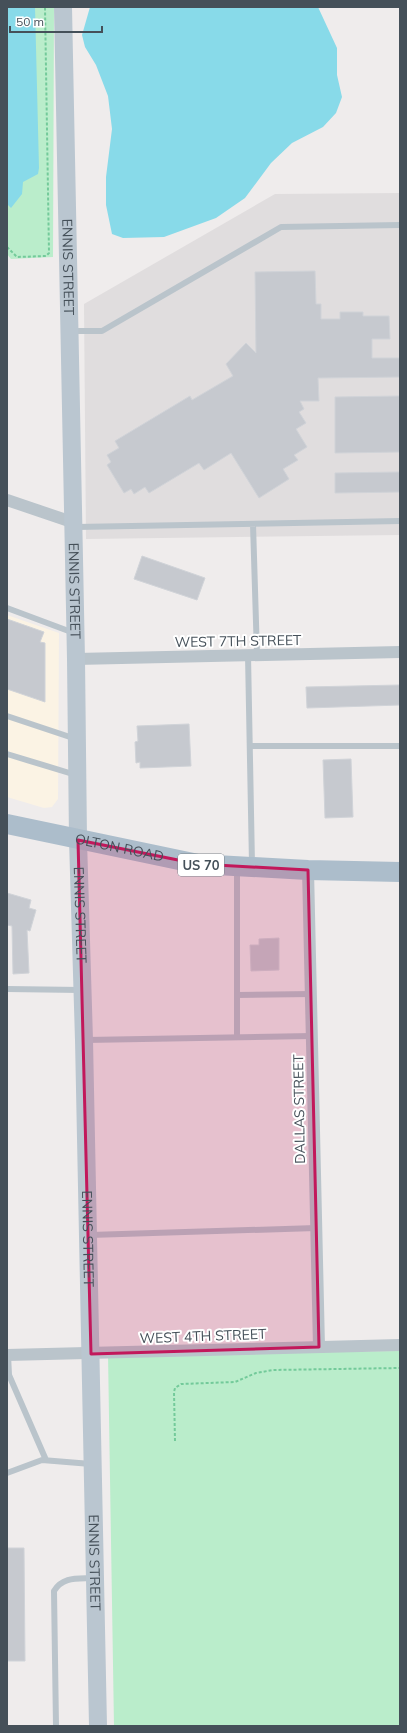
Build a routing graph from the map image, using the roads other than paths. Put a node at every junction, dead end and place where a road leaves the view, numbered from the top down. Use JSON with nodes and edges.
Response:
{"nodes":[{"id":1,"x":63,"y":7,"type":"edge"},
{"id":2,"x":400,"y":226,"type":"edge"},
{"id":3,"x":69,"y":331,"type":"junction"},
{"id":4,"x":7,"y":500,"type":"edge"},
{"id":5,"x":400,"y":521,"type":"edge"},
{"id":6,"x":253,"y":524,"type":"junction"},
{"id":7,"x":72,"y":525,"type":"junction"},
{"id":8,"x":7,"y":608,"type":"edge"},
{"id":9,"x":76,"y":633,"type":"junction"},
{"id":10,"x":400,"y":652,"type":"edge"},
{"id":11,"x":252,"y":655,"type":"junction"},
{"id":12,"x":76,"y":659,"type":"junction"},
{"id":13,"x":7,"y":716,"type":"edge"},
{"id":14,"x":77,"y":740,"type":"junction"},
{"id":15,"x":250,"y":746,"type":"junction"},
{"id":16,"x":400,"y":746,"type":"edge"},
{"id":17,"x":7,"y":754,"type":"edge"},
{"id":18,"x":78,"y":776,"type":"junction"},
{"id":19,"x":7,"y":824,"type":"edge"},
{"id":20,"x":78,"y":840,"type":"junction"},
{"id":21,"x":244,"y":867,"type":"junction"},
{"id":22,"x":308,"y":870,"type":"junction"},
{"id":23,"x":400,"y":872,"type":"edge"},
{"id":24,"x":7,"y":989,"type":"edge"},
{"id":25,"x":83,"y":990,"type":"junction"},
{"id":26,"x":311,"y":994,"type":"junction"},
{"id":27,"x":237,"y":995,"type":"junction"},
{"id":28,"x":312,"y":1036,"type":"junction"},
{"id":29,"x":238,"y":1037,"type":"junction"},
{"id":30,"x":84,"y":1040,"type":"junction"},
{"id":31,"x":316,"y":1228,"type":"junction"},
{"id":32,"x":88,"y":1235,"type":"junction"},
{"id":33,"x":400,"y":1345,"type":"edge"},
{"id":34,"x":320,"y":1348,"type":"junction"},
{"id":35,"x":91,"y":1354,"type":"junction"},
{"id":36,"x":8,"y":1356,"type":"edge"},
{"id":37,"x":46,"y":1460,"type":"junction"},
{"id":38,"x":93,"y":1464,"type":"junction"},
{"id":39,"x":7,"y":1473,"type":"edge"},
{"id":40,"x":95,"y":1578,"type":"junction"},
{"id":41,"x":56,"y":1726,"type":"edge"},
{"id":42,"x":98,"y":1726,"type":"edge"}],
"edges":[{"from":1,"to":3,"type":"main road","name":"ENNIS STREET"},
{"from":2,"to":3,"type":"lane"},
{"from":3,"to":7,"type":"main road","name":"ENNIS STREET"},
{"from":4,"to":7,"type":"street"},
{"from":5,"to":6,"type":"lane"},
{"from":6,"to":7,"type":"lane"},
{"from":6,"to":11,"type":"lane"},
{"from":7,"to":9,"type":"main road","name":"ENNIS STREET"},
{"from":8,"to":9,"type":"lane"},
{"from":9,"to":12,"type":"main road","name":"ENNIS STREET"},
{"from":10,"to":11,"type":"street","name":"WEST 7TH STREET"},
{"from":11,"to":12,"type":"street","name":"WEST 7TH STREET"},
{"from":11,"to":15,"type":"lane"},
{"from":12,"to":14,"type":"main road","name":"ENNIS STREET"},
{"from":13,"to":14,"type":"lane"},
{"from":14,"to":18,"type":"main road","name":"ENNIS STREET"},
{"from":15,"to":16,"type":"lane"},
{"from":15,"to":21,"type":"lane"},
{"from":17,"to":18,"type":"lane"},
{"from":18,"to":20,"type":"main road","name":"ENNIS STREET"},
{"from":19,"to":20,"type":"main road","name":"OLTON ROAD","number":"US 70"},
{"from":20,"to":21,"type":"main road","name":"OLTON ROAD","number":"US 70"},
{"from":20,"to":25,"type":"main road","name":"ENNIS STREET"},
{"from":21,"to":22,"type":"main road","name":"OLTON ROAD","number":"US 70"},
{"from":21,"to":27,"type":"lane"},
{"from":22,"to":23,"type":"main road","name":"OLTON ROAD","number":"US 70"},
{"from":22,"to":26,"type":"street","name":"DALLAS STREET"},
{"from":24,"to":25,"type":"lane"},
{"from":25,"to":30,"type":"main road","name":"ENNIS STREET"},
{"from":26,"to":27,"type":"lane"},
{"from":26,"to":28,"type":"street","name":"DALLAS STREET"},
{"from":27,"to":29,"type":"lane"},
{"from":28,"to":29,"type":"lane"},
{"from":28,"to":31,"type":"street","name":"DALLAS STREET"},
{"from":29,"to":30,"type":"lane"},
{"from":30,"to":32,"type":"main road","name":"ENNIS STREET"},
{"from":31,"to":32,"type":"lane"},
{"from":31,"to":34,"type":"street","name":"DALLAS STREET"},
{"from":32,"to":35,"type":"main road","name":"ENNIS STREET"},
{"from":33,"to":34,"type":"street","name":"WEST 4TH STREET"},
{"from":34,"to":35,"type":"street","name":"WEST 4TH STREET"},
{"from":35,"to":36,"type":"street","name":"WEST 4TH STREET"},
{"from":35,"to":38,"type":"main road","name":"ENNIS STREET"},
{"from":36,"to":37,"type":"lane"},
{"from":37,"to":38,"type":"lane"},
{"from":37,"to":39,"type":"lane"},
{"from":38,"to":40,"type":"main road","name":"ENNIS STREET"},
{"from":40,"to":41,"type":"lane"},
{"from":40,"to":42,"type":"main road","name":"ENNIS STREET"}]}
